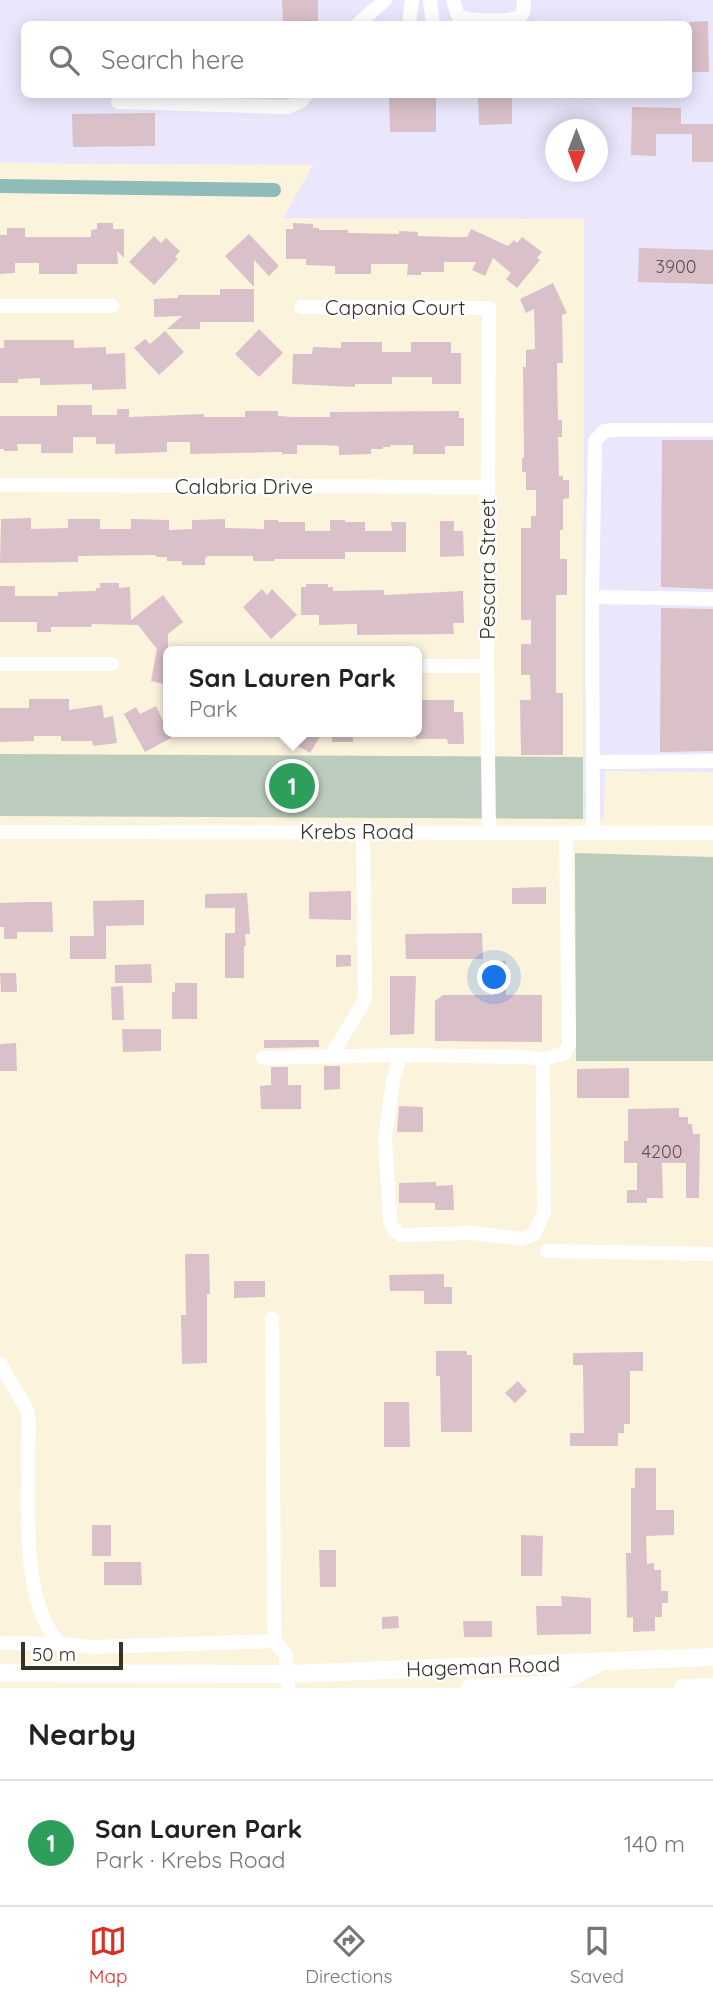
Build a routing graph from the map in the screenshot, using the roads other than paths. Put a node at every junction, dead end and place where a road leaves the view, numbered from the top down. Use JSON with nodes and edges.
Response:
{"nodes":[{"id":1,"x":385,"y":0,"type":"edge"},
{"id":2,"x":412,"y":0,"type":"edge"},
{"id":3,"x":430,"y":0,"type":"edge"},
{"id":4,"x":453,"y":0,"type":"edge"},
{"id":5,"x":524,"y":0,"type":"edge"},
{"id":6,"x":361,"y":21,"type":"edge"},
{"id":7,"x":409,"y":21,"type":"edge"},
{"id":8,"x":433,"y":21,"type":"edge"},
{"id":9,"x":304,"y":98,"type":"edge"},
{"id":10,"x":118,"y":102,"type":"dead end"},
{"id":11,"x":0,"y":306,"type":"edge"},
{"id":12,"x":112,"y":306,"type":"dead end"},
{"id":13,"x":301,"y":307,"type":"dead end"},
{"id":14,"x":489,"y":308,"type":"joint"},
{"id":15,"x":713,"y":430,"type":"edge"},
{"id":16,"x":0,"y":485,"type":"edge"},
{"id":17,"x":488,"y":487,"type":"junction"},
{"id":18,"x":592,"y":597,"type":"junction"},
{"id":19,"x":713,"y":598,"type":"edge"},
{"id":20,"x":0,"y":664,"type":"edge"},
{"id":21,"x":112,"y":664,"type":"dead end"},
{"id":22,"x":422,"y":666,"type":"edge"},
{"id":23,"x":487,"y":666,"type":"junction"},
{"id":24,"x":713,"y":761,"type":"edge"},
{"id":25,"x":593,"y":762,"type":"junction"},
{"id":26,"x":363,"y":831,"type":"junction"},
{"id":27,"x":489,"y":831,"type":"junction"},
{"id":28,"x":0,"y":832,"type":"edge"},
{"id":29,"x":566,"y":832,"type":"junction"},
{"id":30,"x":593,"y":832,"type":"junction"},
{"id":31,"x":713,"y":833,"type":"edge"},
{"id":32,"x":401,"y":1055,"type":"junction"},
{"id":33,"x":331,"y":1056,"type":"junction"},
{"id":34,"x":263,"y":1058,"type":"dead end"},
{"id":35,"x":543,"y":1059,"type":"junction"},
{"id":36,"x":547,"y":1251,"type":"dead end"},
{"id":37,"x":713,"y":1254,"type":"edge"},
{"id":38,"x":272,"y":1319,"type":"dead end"},
{"id":39,"x":0,"y":1363,"type":"edge"},
{"id":40,"x":275,"y":1641,"type":"junction"},
{"id":41,"x":0,"y":1643,"type":"edge"},
{"id":42,"x":60,"y":1644,"type":"junction"},
{"id":43,"x":713,"y":1657,"type":"edge"},
{"id":44,"x":600,"y":1662,"type":"junction"},
{"id":45,"x":0,"y":1673,"type":"edge"},
{"id":46,"x":288,"y":1681,"type":"edge"},
{"id":47,"x":713,"y":1687,"type":"edge"},
{"id":48,"x":470,"y":1688,"type":"edge"},
{"id":49,"x":683,"y":1688,"type":"edge"}],
"edges":[{"from":1,"to":6,"type":"street"},
{"from":2,"to":7,"type":"street"},
{"from":3,"to":8,"type":"street"},
{"from":4,"to":5,"type":"street"},
{"from":9,"to":10,"type":"street"},
{"from":11,"to":12,"type":"street"},
{"from":13,"to":14,"type":"street","name":"Capania Court"},
{"from":14,"to":17,"type":"street","name":"Pescara Street"},
{"from":15,"to":18,"type":"street"},
{"from":16,"to":17,"type":"street","name":"Calabria Drive"},
{"from":17,"to":23,"type":"street","name":"Pescara Street"},
{"from":18,"to":19,"type":"street"},
{"from":18,"to":25,"type":"street"},
{"from":20,"to":21,"type":"street"},
{"from":22,"to":23,"type":"street"},
{"from":23,"to":27,"type":"street","name":"Pescara Street"},
{"from":24,"to":25,"type":"street"},
{"from":25,"to":30,"type":"street"},
{"from":26,"to":27,"type":"street","name":"Krebs Road"},
{"from":26,"to":28,"type":"street","name":"Krebs Road"},
{"from":26,"to":33,"type":"street"},
{"from":27,"to":29,"type":"street","name":"Krebs Road"},
{"from":29,"to":30,"type":"street","name":"Krebs Road"},
{"from":29,"to":35,"type":"street"},
{"from":30,"to":31,"type":"street","name":"Krebs Road"},
{"from":32,"to":33,"type":"street"},
{"from":32,"to":35,"type":"street"},
{"from":32,"to":35,"type":"street"},
{"from":33,"to":34,"type":"street"},
{"from":36,"to":37,"type":"street"},
{"from":38,"to":40,"type":"street"},
{"from":39,"to":42,"type":"street"},
{"from":40,"to":42,"type":"street"},
{"from":40,"to":46,"type":"street"},
{"from":41,"to":42,"type":"street"},
{"from":43,"to":44,"type":"main road","name":"Hageman Road"},
{"from":44,"to":46,"type":"main road","name":"Hageman Road"},
{"from":44,"to":48,"type":"main road"},
{"from":45,"to":46,"type":"main road","name":"Hageman Road"},
{"from":47,"to":49,"type":"main road"}]}
